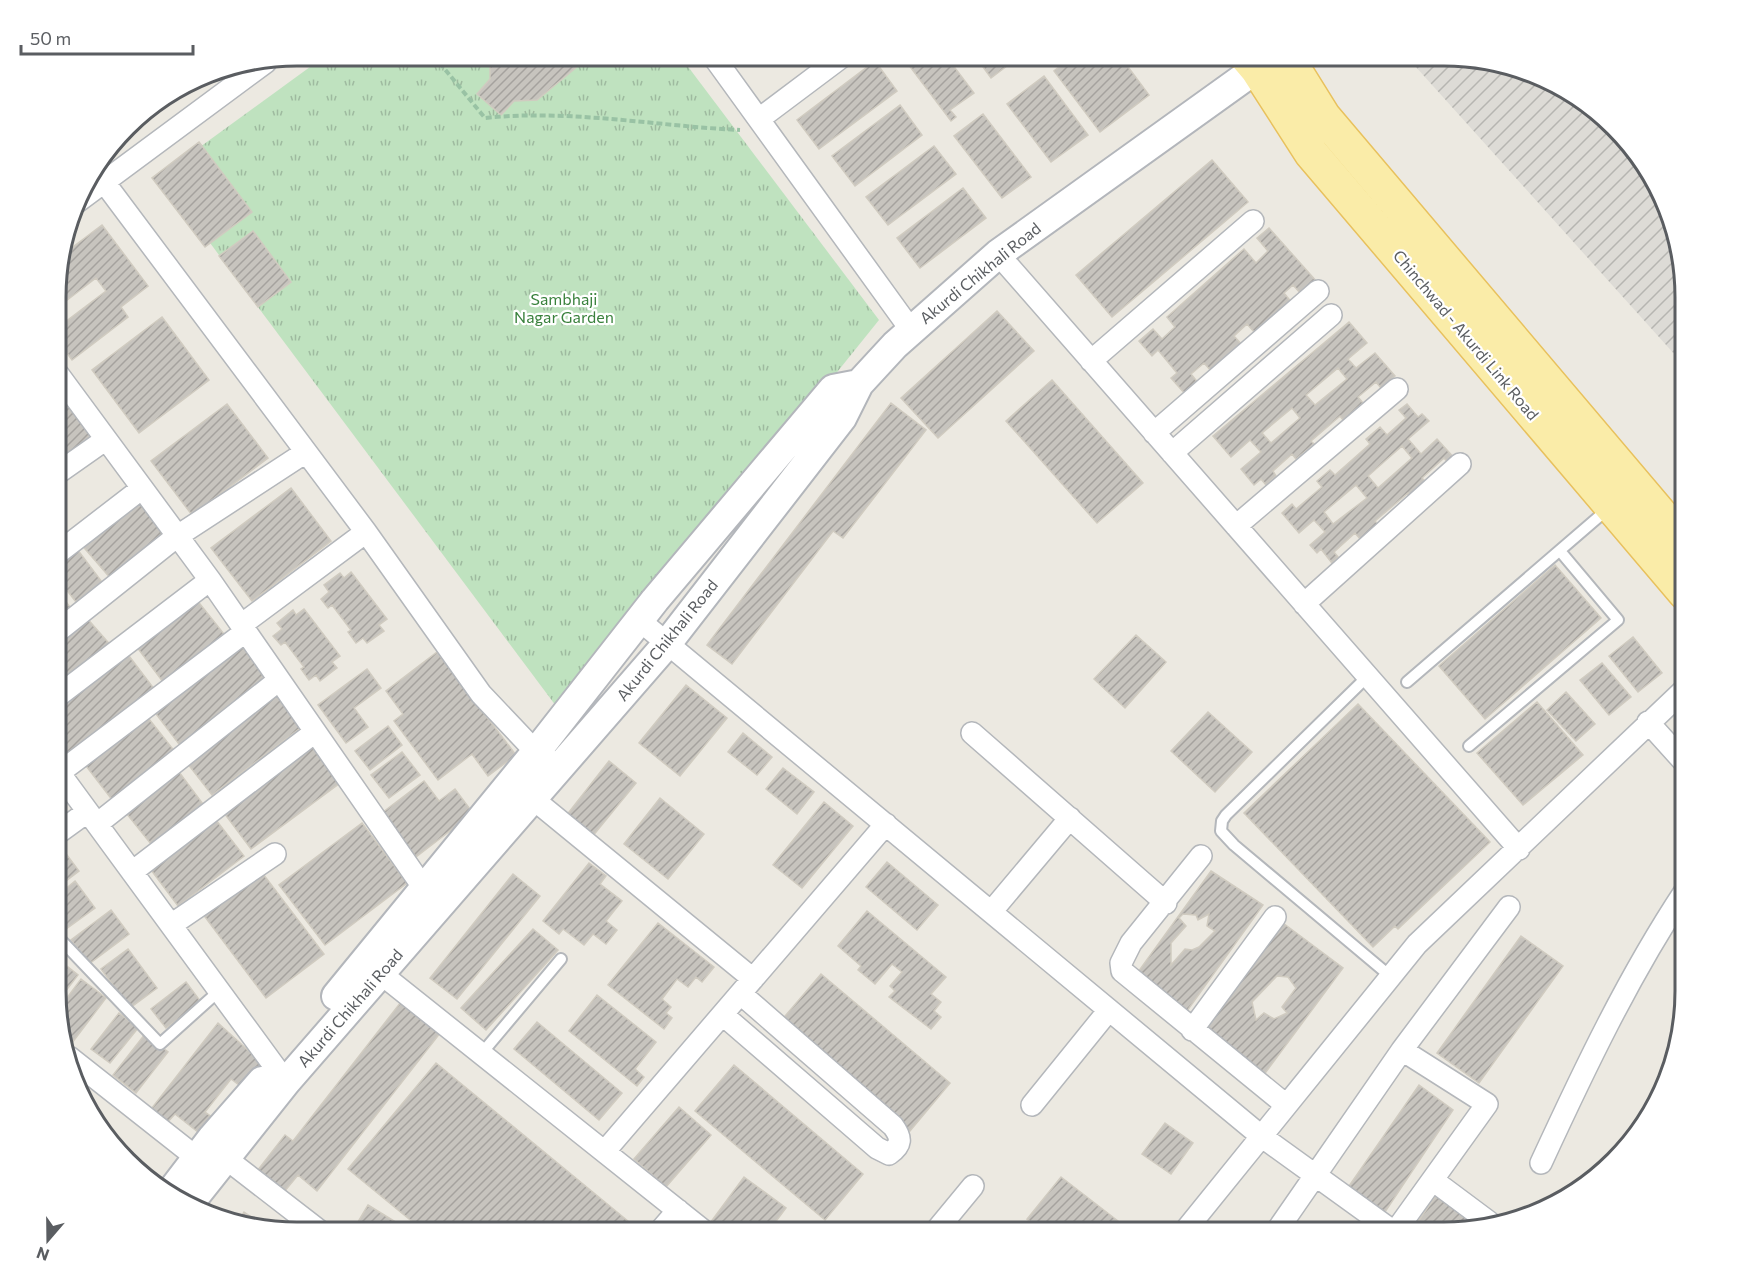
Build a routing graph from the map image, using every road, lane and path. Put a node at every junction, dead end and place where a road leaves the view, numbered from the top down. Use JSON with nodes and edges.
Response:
{"nodes":[{"id":1,"x":442,"y":66,"type":"edge"},
{"id":2,"x":720,"y":66,"type":"edge"},
{"id":3,"x":832,"y":66,"type":"edge"},
{"id":4,"x":1251,"y":66,"type":"edge"},
{"id":5,"x":1262,"y":66,"type":"edge"},
{"id":6,"x":1292,"y":66,"type":"edge"},
{"id":7,"x":256,"y":69,"type":"edge"},
{"id":8,"x":764,"y":125,"type":"junction"},
{"id":9,"x":104,"y":182,"type":"junction"},
{"id":10,"x":92,"y":191,"type":"edge"},
{"id":11,"x":1253,"y":221,"type":"dead end"},
{"id":12,"x":998,"y":254,"type":"junction"},
{"id":13,"x":1318,"y":291,"type":"dead end"},
{"id":14,"x":1331,"y":315,"type":"dead end"},
{"id":15,"x":910,"y":330,"type":"junction"},
{"id":16,"x":1091,"y":361,"type":"junction"},
{"id":17,"x":859,"y":384,"type":"junction"},
{"id":18,"x":1397,"y":389,"type":"dead end"},
{"id":19,"x":66,"y":391,"type":"edge"},
{"id":20,"x":1154,"y":433,"type":"junction"},
{"id":21,"x":105,"y":440,"type":"junction"},
{"id":22,"x":306,"y":452,"type":"junction"},
{"id":23,"x":1172,"y":453,"type":"junction"},
{"id":24,"x":1460,"y":464,"type":"dead end"},
{"id":25,"x":66,"y":467,"type":"edge"},
{"id":26,"x":141,"y":489,"type":"junction"},
{"id":27,"x":1611,"y":507,"type":"junction"},
{"id":28,"x":1236,"y":526,"type":"junction"},
{"id":29,"x":1675,"y":531,"type":"edge"},
{"id":30,"x":366,"y":532,"type":"junction"},
{"id":31,"x":176,"y":537,"type":"junction"},
{"id":32,"x":66,"y":547,"type":"edge"},
{"id":33,"x":1560,"y":550,"type":"junction"},
{"id":34,"x":210,"y":580,"type":"junction"},
{"id":35,"x":1675,"y":581,"type":"edge"},
{"id":36,"x":1304,"y":604,"type":"junction"},
{"id":37,"x":639,"y":620,"type":"junction"},
{"id":38,"x":66,"y":625,"type":"edge"},
{"id":39,"x":243,"y":628,"type":"junction"},
{"id":40,"x":666,"y":645,"type":"junction"},
{"id":41,"x":1368,"y":676,"type":"junction"},
{"id":42,"x":279,"y":680,"type":"junction"},
{"id":43,"x":1407,"y":682,"type":"dead end"},
{"id":44,"x":66,"y":690,"type":"edge"},
{"id":45,"x":1675,"y":698,"type":"edge"},
{"id":46,"x":1648,"y":722,"type":"junction"},
{"id":47,"x":315,"y":732,"type":"junction"},
{"id":48,"x":972,"y":733,"type":"dead end"},
{"id":49,"x":1469,"y":746,"type":"dead end"},
{"id":50,"x":1675,"y":752,"type":"edge"},
{"id":51,"x":548,"y":759,"type":"junction"},
{"id":52,"x":66,"y":766,"type":"edge"},
{"id":53,"x":66,"y":783,"type":"edge"},
{"id":54,"x":532,"y":798,"type":"junction"},
{"id":55,"x":92,"y":818,"type":"junction"},
{"id":56,"x":1070,"y":818,"type":"junction"},
{"id":57,"x":886,"y":824,"type":"junction"},
{"id":58,"x":66,"y":829,"type":"edge"},
{"id":59,"x":1519,"y":849,"type":"junction"},
{"id":60,"x":275,"y":854,"type":"dead end"},
{"id":61,"x":1201,"y":856,"type":"dead end"},
{"id":62,"x":132,"y":872,"type":"junction"},
{"id":63,"x":423,"y":887,"type":"junction"},
{"id":64,"x":1166,"y":903,"type":"junction"},
{"id":65,"x":1509,"y":907,"type":"dead end"},
{"id":66,"x":1675,"y":907,"type":"edge"},
{"id":67,"x":991,"y":912,"type":"junction"},
{"id":68,"x":1275,"y":917,"type":"dead end"},
{"id":69,"x":171,"y":925,"type":"junction"},
{"id":70,"x":66,"y":945,"type":"edge"},
{"id":71,"x":561,"y":959,"type":"dead end"},
{"id":72,"x":373,"y":967,"type":"junction"},
{"id":73,"x":1390,"y":976,"type":"junction"},
{"id":74,"x":747,"y":987,"type":"junction"},
{"id":75,"x":219,"y":991,"type":"junction"},
{"id":76,"x":1109,"y":1010,"type":"junction"},
{"id":77,"x":723,"y":1015,"type":"junction"},
{"id":78,"x":1192,"y":1030,"type":"junction"},
{"id":79,"x":1402,"y":1050,"type":"junction"},
{"id":80,"x":482,"y":1053,"type":"junction"},
{"id":81,"x":77,"y":1063,"type":"edge"},
{"id":82,"x":280,"y":1074,"type":"junction"},
{"id":83,"x":1032,"y":1105,"type":"dead end"},
{"id":84,"x":1286,"y":1105,"type":"junction"},
{"id":85,"x":1261,"y":1136,"type":"junction"},
{"id":86,"x":605,"y":1151,"type":"junction"},
{"id":87,"x":210,"y":1158,"type":"junction"},
{"id":88,"x":1541,"y":1163,"type":"dead end"},
{"id":89,"x":1318,"y":1176,"type":"junction"},
{"id":90,"x":1434,"y":1181,"type":"junction"},
{"id":91,"x":973,"y":1186,"type":"dead end"},
{"id":92,"x":176,"y":1187,"type":"edge"},
{"id":93,"x":192,"y":1197,"type":"edge"},
{"id":94,"x":678,"y":1210,"type":"junction"},
{"id":95,"x":1484,"y":1219,"type":"edge"},
{"id":96,"x":306,"y":1222,"type":"edge"},
{"id":97,"x":668,"y":1222,"type":"edge"},
{"id":98,"x":693,"y":1222,"type":"edge"},
{"id":99,"x":943,"y":1222,"type":"edge"},
{"id":100,"x":1192,"y":1222,"type":"edge"},
{"id":101,"x":1284,"y":1222,"type":"edge"},
{"id":102,"x":1380,"y":1222,"type":"edge"},
{"id":103,"x":1402,"y":1222,"type":"edge"}],
"edges":[{"from":1,"to":8,"type":"path"},
{"from":2,"to":8,"type":"street"},
{"from":3,"to":8,"type":"street"},
{"from":4,"to":12,"type":"main road","name":"Akurdi Chikhali Road"},
{"from":5,"to":27,"type":"main road","name":"Chinchwad - Akurdi Link Road"},
{"from":6,"to":29,"type":"main road","name":"Chinchwad - Akurdi Link Road"},
{"from":7,"to":9,"type":"street"},
{"from":8,"to":15,"type":"street"},
{"from":9,"to":10,"type":"street"},
{"from":9,"to":22,"type":"street"},
{"from":11,"to":16,"type":"street"},
{"from":12,"to":15,"type":"main road","name":"Akurdi Chikhali Road"},
{"from":12,"to":16,"type":"street"},
{"from":13,"to":20,"type":"street"},
{"from":14,"to":23,"type":"street"},
{"from":15,"to":17,"type":"main road","name":"Akurdi Chikhali Road"},
{"from":16,"to":20,"type":"street"},
{"from":17,"to":37,"type":"main road"},
{"from":17,"to":40,"type":"main road","name":"Akurdi Chikhali Road"},
{"from":18,"to":28,"type":"street"},
{"from":19,"to":21,"type":"street"},
{"from":20,"to":23,"type":"street"},
{"from":21,"to":25,"type":"street"},
{"from":21,"to":26,"type":"street"},
{"from":22,"to":30,"type":"street"},
{"from":22,"to":31,"type":"street"},
{"from":23,"to":28,"type":"street"},
{"from":24,"to":36,"type":"street"},
{"from":26,"to":31,"type":"street"},
{"from":26,"to":32,"type":"street"},
{"from":27,"to":33,"type":"lane"},
{"from":27,"to":35,"type":"main road","name":"Chinchwad - Akurdi Link Road"},
{"from":28,"to":36,"type":"street"},
{"from":30,"to":39,"type":"street"},
{"from":30,"to":51,"type":"street"},
{"from":31,"to":34,"type":"street"},
{"from":31,"to":38,"type":"street"},
{"from":33,"to":43,"type":"lane"},
{"from":33,"to":49,"type":"lane"},
{"from":34,"to":39,"type":"street"},
{"from":34,"to":44,"type":"street"},
{"from":36,"to":41,"type":"street"},
{"from":37,"to":40,"type":"street"},
{"from":37,"to":51,"type":"main road"},
{"from":39,"to":42,"type":"street"},
{"from":39,"to":52,"type":"street"},
{"from":40,"to":51,"type":"main road","name":"Akurdi Chikhali Road"},
{"from":40,"to":57,"type":"street"},
{"from":41,"to":59,"type":"street"},
{"from":41,"to":73,"type":"lane"},
{"from":42,"to":47,"type":"street"},
{"from":42,"to":55,"type":"street"},
{"from":45,"to":46,"type":"street"},
{"from":46,"to":50,"type":"street"},
{"from":46,"to":59,"type":"street"},
{"from":47,"to":62,"type":"street"},
{"from":47,"to":63,"type":"street"},
{"from":48,"to":56,"type":"street"},
{"from":51,"to":54,"type":"main road","name":"Akurdi Chikhali Road"},
{"from":51,"to":63,"type":"main road"},
{"from":53,"to":55,"type":"street"},
{"from":54,"to":72,"type":"main road","name":"Akurdi Chikhali Road"},
{"from":54,"to":74,"type":"street"},
{"from":55,"to":58,"type":"street"},
{"from":55,"to":62,"type":"street"},
{"from":56,"to":64,"type":"street"},
{"from":56,"to":67,"type":"street"},
{"from":57,"to":67,"type":"street"},
{"from":57,"to":74,"type":"street"},
{"from":59,"to":73,"type":"street"},
{"from":60,"to":69,"type":"street"},
{"from":61,"to":64,"type":"street"},
{"from":62,"to":69,"type":"street"},
{"from":63,"to":72,"type":"main road"},
{"from":64,"to":78,"type":"street"},
{"from":65,"to":79,"type":"street"},
{"from":66,"to":88,"type":"street"},
{"from":67,"to":76,"type":"street"},
{"from":68,"to":78,"type":"street"},
{"from":69,"to":75,"type":"street"},
{"from":70,"to":75,"type":"lane"},
{"from":71,"to":80,"type":"lane"},
{"from":72,"to":80,"type":"street"},
{"from":72,"to":82,"type":"main road"},
{"from":73,"to":84,"type":"street"},
{"from":74,"to":77,"type":"street"},
{"from":74,"to":77,"type":"street"},
{"from":75,"to":82,"type":"street"},
{"from":76,"to":83,"type":"street"},
{"from":76,"to":85,"type":"street"},
{"from":77,"to":86,"type":"street"},
{"from":78,"to":84,"type":"street"},
{"from":79,"to":89,"type":"street"},
{"from":79,"to":90,"type":"street"},
{"from":80,"to":86,"type":"street"},
{"from":81,"to":87,"type":"street"},
{"from":82,"to":87,"type":"main road"},
{"from":84,"to":85,"type":"street"},
{"from":85,"to":89,"type":"street"},
{"from":85,"to":100,"type":"street"},
{"from":86,"to":94,"type":"street"},
{"from":87,"to":92,"type":"main road"},
{"from":87,"to":93,"type":"main road"},
{"from":87,"to":96,"type":"street"},
{"from":89,"to":101,"type":"street"},
{"from":89,"to":102,"type":"street"},
{"from":90,"to":95,"type":"street"},
{"from":90,"to":103,"type":"street"},
{"from":91,"to":99,"type":"street"},
{"from":94,"to":97,"type":"street"},
{"from":94,"to":98,"type":"street"}]}
